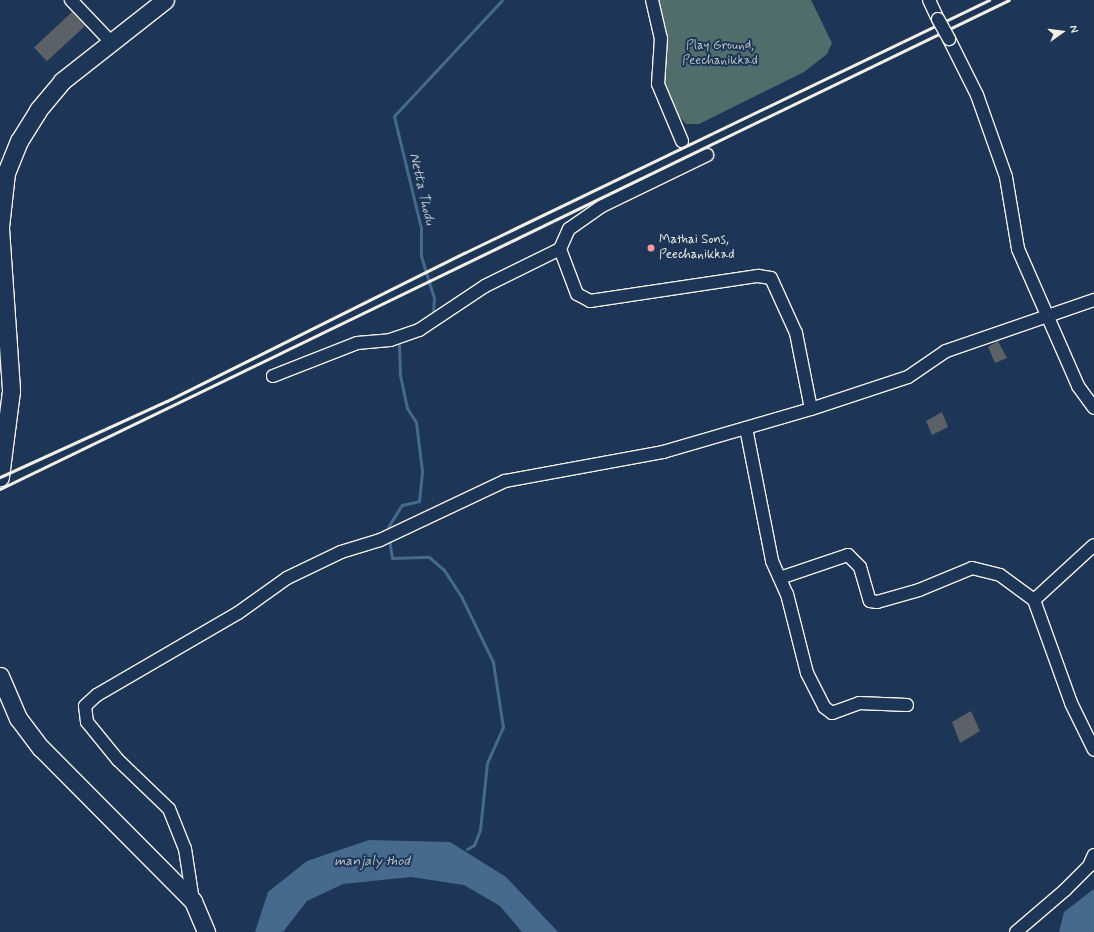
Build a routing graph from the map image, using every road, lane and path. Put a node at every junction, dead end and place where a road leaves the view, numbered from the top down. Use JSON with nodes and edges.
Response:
{"nodes":[{"id":1,"x":72,"y":0,"type":"edge"},
{"id":2,"x":165,"y":0,"type":"edge"},
{"id":3,"x":652,"y":0,"type":"edge"},
{"id":4,"x":929,"y":0,"type":"edge"},
{"id":5,"x":111,"y":42,"type":"junction"},
{"id":6,"x":682,"y":141,"type":"dead end"},
{"id":7,"x":707,"y":155,"type":"dead end"},
{"id":8,"x":0,"y":227,"type":"edge"},
{"id":9,"x":560,"y":249,"type":"junction"},
{"id":10,"x":1094,"y":300,"type":"edge"},
{"id":11,"x":1046,"y":314,"type":"junction"},
{"id":12,"x":273,"y":376,"type":"dead end"},
{"id":13,"x":1094,"y":408,"type":"edge"},
{"id":14,"x":811,"y":409,"type":"junction"},
{"id":15,"x":746,"y":428,"type":"junction"},
{"id":16,"x":0,"y":477,"type":"edge"},
{"id":17,"x":1094,"y":545,"type":"edge"},
{"id":18,"x":780,"y":578,"type":"junction"},
{"id":19,"x":1034,"y":600,"type":"junction"},
{"id":20,"x":0,"y":676,"type":"edge"},
{"id":21,"x":907,"y":705,"type":"dead end"},
{"id":22,"x":1094,"y":750,"type":"edge"},
{"id":23,"x":1094,"y":855,"type":"edge"},
{"id":24,"x":193,"y":901,"type":"junction"},
{"id":25,"x":206,"y":932,"type":"edge"},
{"id":26,"x":1016,"y":932,"type":"edge"}],
"edges":[{"from":1,"to":5,"type":"street"},
{"from":2,"to":5,"type":"main road"},
{"from":3,"to":6,"type":"street"},
{"from":4,"to":11,"type":"street","bridge":true},
{"from":5,"to":8,"type":"main road"},
{"from":7,"to":9,"type":"street"},
{"from":8,"to":16,"type":"main road"},
{"from":9,"to":12,"type":"street"},
{"from":9,"to":14,"type":"street"},
{"from":10,"to":11,"type":"street"},
{"from":11,"to":13,"type":"street"},
{"from":11,"to":14,"type":"street"},
{"from":14,"to":15,"type":"street"},
{"from":15,"to":18,"type":"street"},
{"from":15,"to":24,"type":"street"},
{"from":17,"to":19,"type":"street"},
{"from":18,"to":19,"type":"street"},
{"from":18,"to":21,"type":"street"},
{"from":19,"to":22,"type":"street"},
{"from":20,"to":24,"type":"main road"},
{"from":23,"to":26,"type":"street"},
{"from":24,"to":25,"type":"main road"}]}
